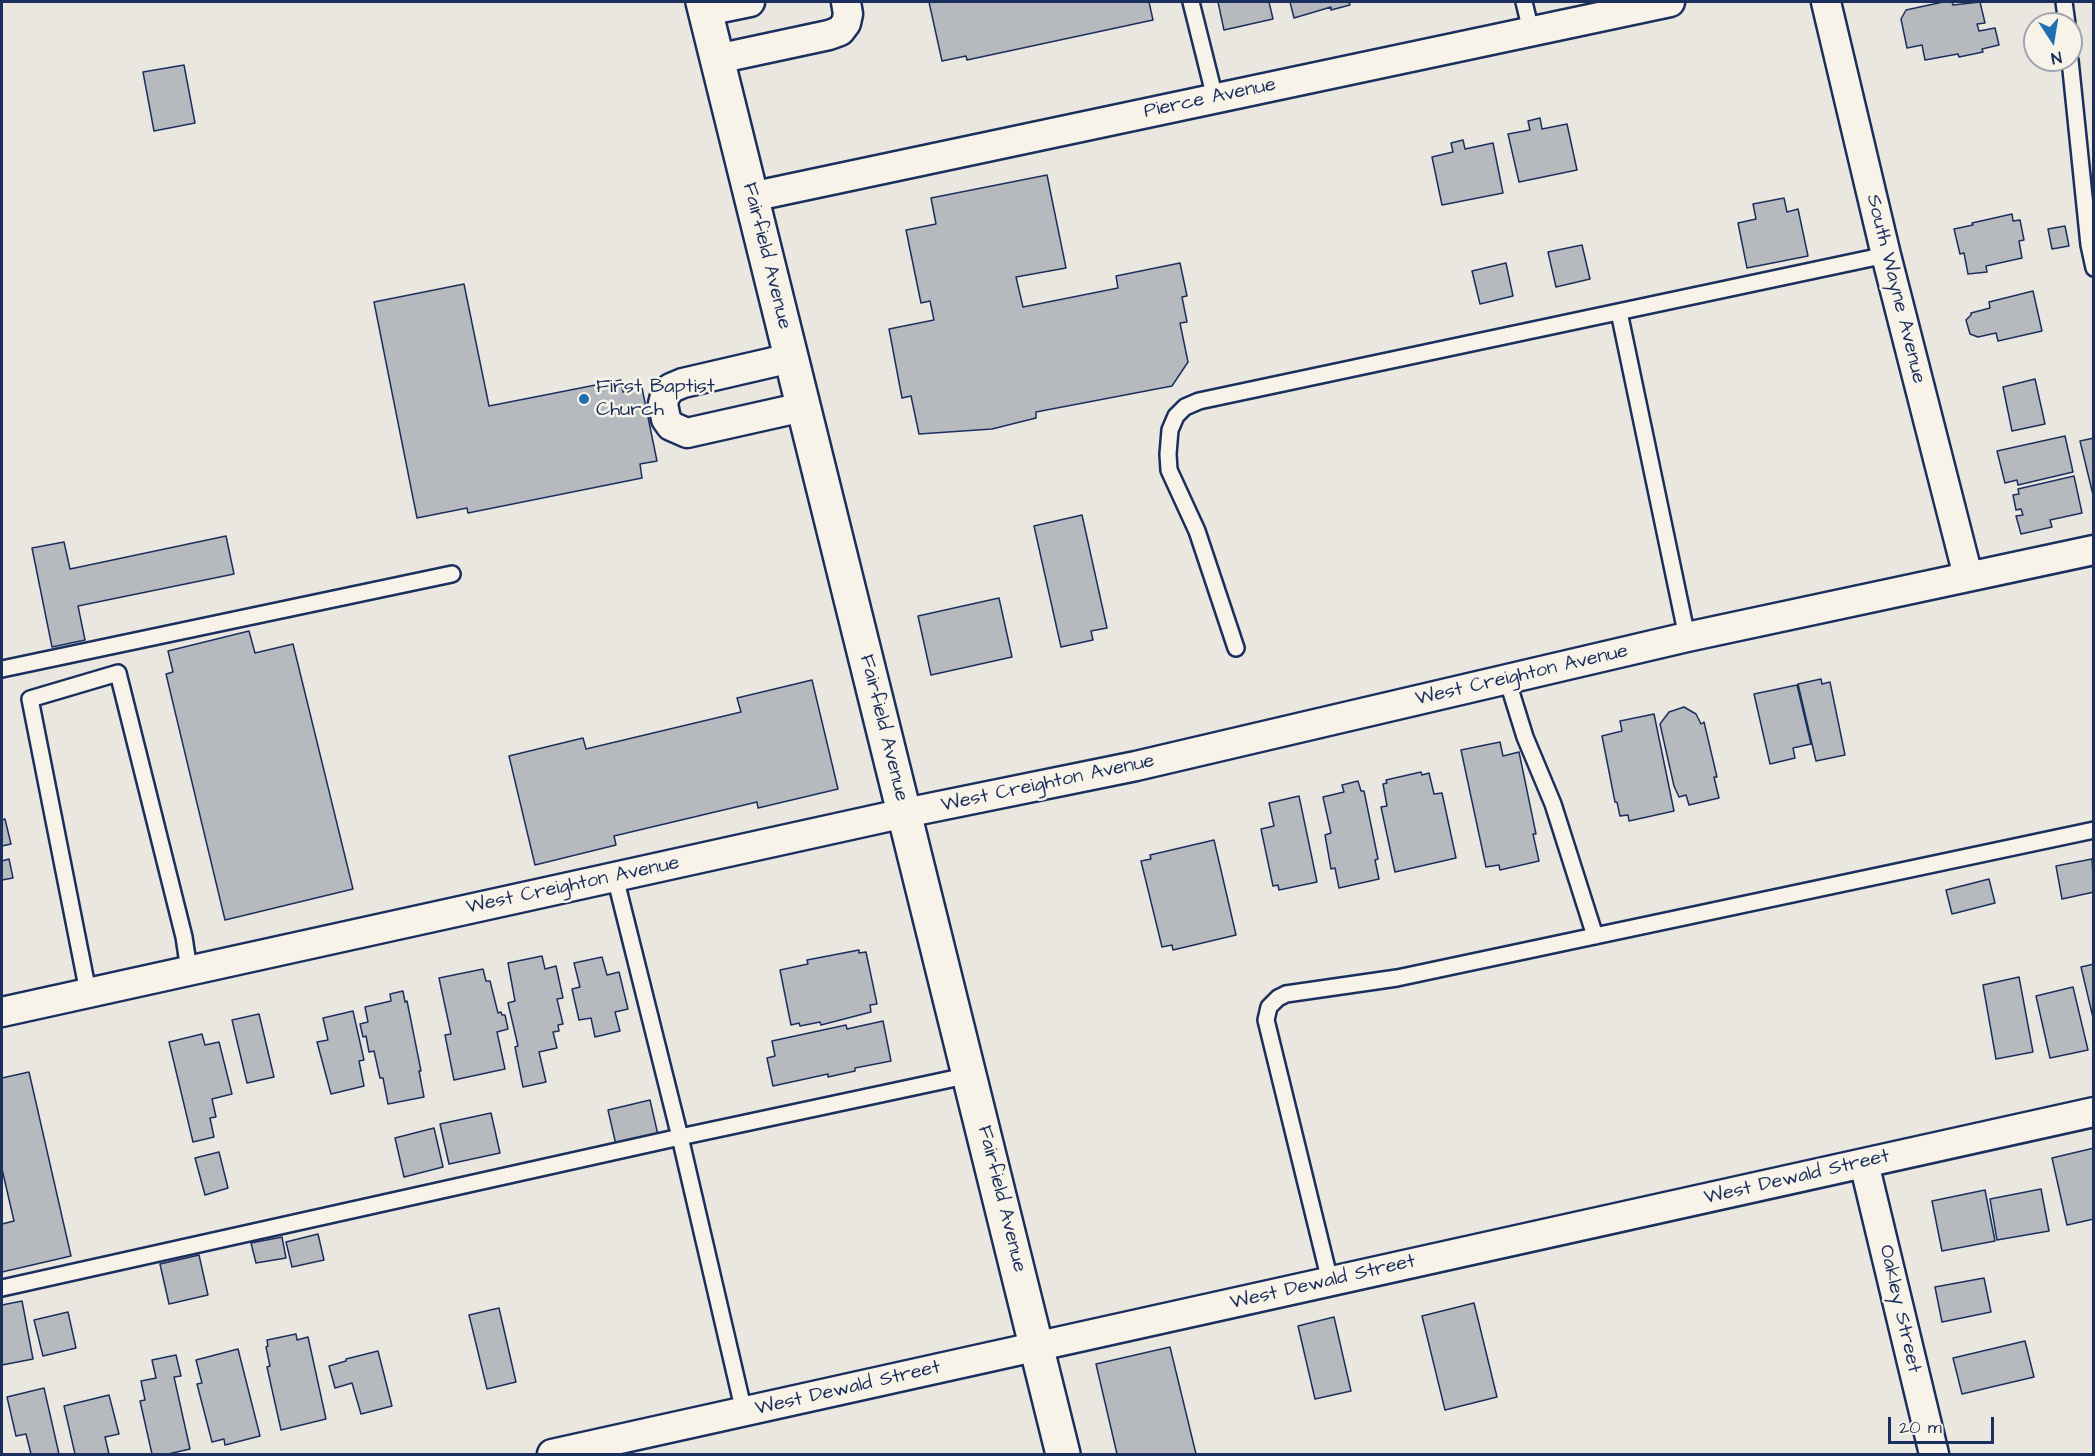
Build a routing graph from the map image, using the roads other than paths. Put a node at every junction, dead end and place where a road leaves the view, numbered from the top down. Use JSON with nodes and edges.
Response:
{"nodes":[{"id":1,"x":750,"y":2,"type":"edge"},
{"id":2,"x":846,"y":2,"type":"edge"},
{"id":3,"x":1191,"y":2,"type":"edge"},
{"id":4,"x":1524,"y":2,"type":"edge"},
{"id":5,"x":1670,"y":2,"type":"edge"},
{"id":6,"x":1826,"y":2,"type":"edge"},
{"id":7,"x":705,"y":6,"type":"edge"},
{"id":8,"x":1531,"y":31,"type":"junction"},
{"id":9,"x":717,"y":58,"type":"junction"},
{"id":10,"x":2071,"y":72,"type":"edge"},
{"id":11,"x":1215,"y":98,"type":"junction"},
{"id":12,"x":751,"y":197,"type":"junction"},
{"id":13,"x":1886,"y":255,"type":"junction"},
{"id":14,"x":2094,"y":268,"type":"edge"},
{"id":15,"x":1619,"y":312,"type":"junction"},
{"id":16,"x":791,"y":358,"type":"junction"},
{"id":17,"x":803,"y":407,"type":"junction"},
{"id":18,"x":2094,"y":550,"type":"edge"},
{"id":19,"x":452,"y":574,"type":"dead end"},
{"id":20,"x":1968,"y":576,"type":"junction"},
{"id":21,"x":1688,"y":637,"type":"junction"},
{"id":22,"x":1236,"y":648,"type":"dead end"},
{"id":23,"x":2,"y":669,"type":"edge"},
{"id":24,"x":1507,"y":679,"type":"junction"},
{"id":25,"x":905,"y":813,"type":"junction"},
{"id":26,"x":2094,"y":830,"type":"edge"},
{"id":27,"x":615,"y":877,"type":"junction"},
{"id":28,"x":1595,"y":936,"type":"junction"},
{"id":29,"x":189,"y":970,"type":"junction"},
{"id":30,"x":88,"y":992,"type":"junction"},
{"id":31,"x":2,"y":1012,"type":"edge"},
{"id":32,"x":970,"y":1075,"type":"junction"},
{"id":33,"x":2094,"y":1112,"type":"edge"},
{"id":34,"x":680,"y":1137,"type":"junction"},
{"id":35,"x":1864,"y":1163,"type":"junction"},
{"id":36,"x":1330,"y":1281,"type":"junction"},
{"id":37,"x":2,"y":1288,"type":"edge"},
{"id":38,"x":1038,"y":1346,"type":"junction"},
{"id":39,"x":744,"y":1412,"type":"junction"},
{"id":40,"x":552,"y":1455,"type":"edge"},
{"id":41,"x":1064,"y":1455,"type":"edge"},
{"id":42,"x":1934,"y":1455,"type":"edge"}],
"edges":[{"from":1,"to":7,"type":"street"},
{"from":2,"to":9,"type":"street"},
{"from":3,"to":11,"type":"lane"},
{"from":4,"to":8,"type":"lane"},
{"from":5,"to":8,"type":"street","name":"Pierce Avenue"},
{"from":6,"to":13,"type":"street","name":"South Wayne Avenue"},
{"from":7,"to":9,"type":"main road","name":"Fairfield Avenue"},
{"from":8,"to":11,"type":"street","name":"Pierce Avenue"},
{"from":9,"to":12,"type":"main road","name":"Fairfield Avenue"},
{"from":10,"to":14,"type":"lane"},
{"from":11,"to":12,"type":"street","name":"Pierce Avenue"},
{"from":12,"to":16,"type":"main road","name":"Fairfield Avenue"},
{"from":13,"to":15,"type":"lane"},
{"from":13,"to":20,"type":"street","name":"South Wayne Avenue"},
{"from":15,"to":21,"type":"lane"},
{"from":15,"to":22,"type":"lane"},
{"from":16,"to":17,"type":"main road","name":"Fairfield Avenue"},
{"from":16,"to":17,"type":"street"},
{"from":17,"to":25,"type":"main road","name":"Fairfield Avenue"},
{"from":18,"to":20,"type":"street","name":"West Creighton Avenue"},
{"from":19,"to":23,"type":"lane"},
{"from":20,"to":21,"type":"street","name":"West Creighton Avenue"},
{"from":21,"to":24,"type":"street","name":"West Creighton Avenue"},
{"from":24,"to":25,"type":"street","name":"West Creighton Avenue"},
{"from":24,"to":28,"type":"lane"},
{"from":25,"to":27,"type":"street","name":"West Creighton Avenue"},
{"from":25,"to":32,"type":"main road","name":"Fairfield Avenue"},
{"from":26,"to":28,"type":"lane"},
{"from":27,"to":29,"type":"street","name":"West Creighton Avenue"},
{"from":27,"to":34,"type":"lane"},
{"from":28,"to":36,"type":"lane"},
{"from":29,"to":30,"type":"street","name":"West Creighton Avenue"},
{"from":29,"to":30,"type":"lane"},
{"from":30,"to":31,"type":"street","name":"West Creighton Avenue"},
{"from":32,"to":34,"type":"lane"},
{"from":32,"to":38,"type":"main road","name":"Fairfield Avenue"},
{"from":33,"to":35,"type":"street","name":"West Dewald Street"},
{"from":34,"to":37,"type":"lane"},
{"from":34,"to":39,"type":"lane"},
{"from":35,"to":36,"type":"street","name":"West Dewald Street"},
{"from":35,"to":42,"type":"street","name":"Oakley Street"},
{"from":36,"to":38,"type":"street","name":"West Dewald Street"},
{"from":38,"to":39,"type":"street","name":"West Dewald Street"},
{"from":38,"to":41,"type":"main road","name":"Fairfield Avenue"},
{"from":39,"to":40,"type":"street","name":"West Dewald Street"}]}
